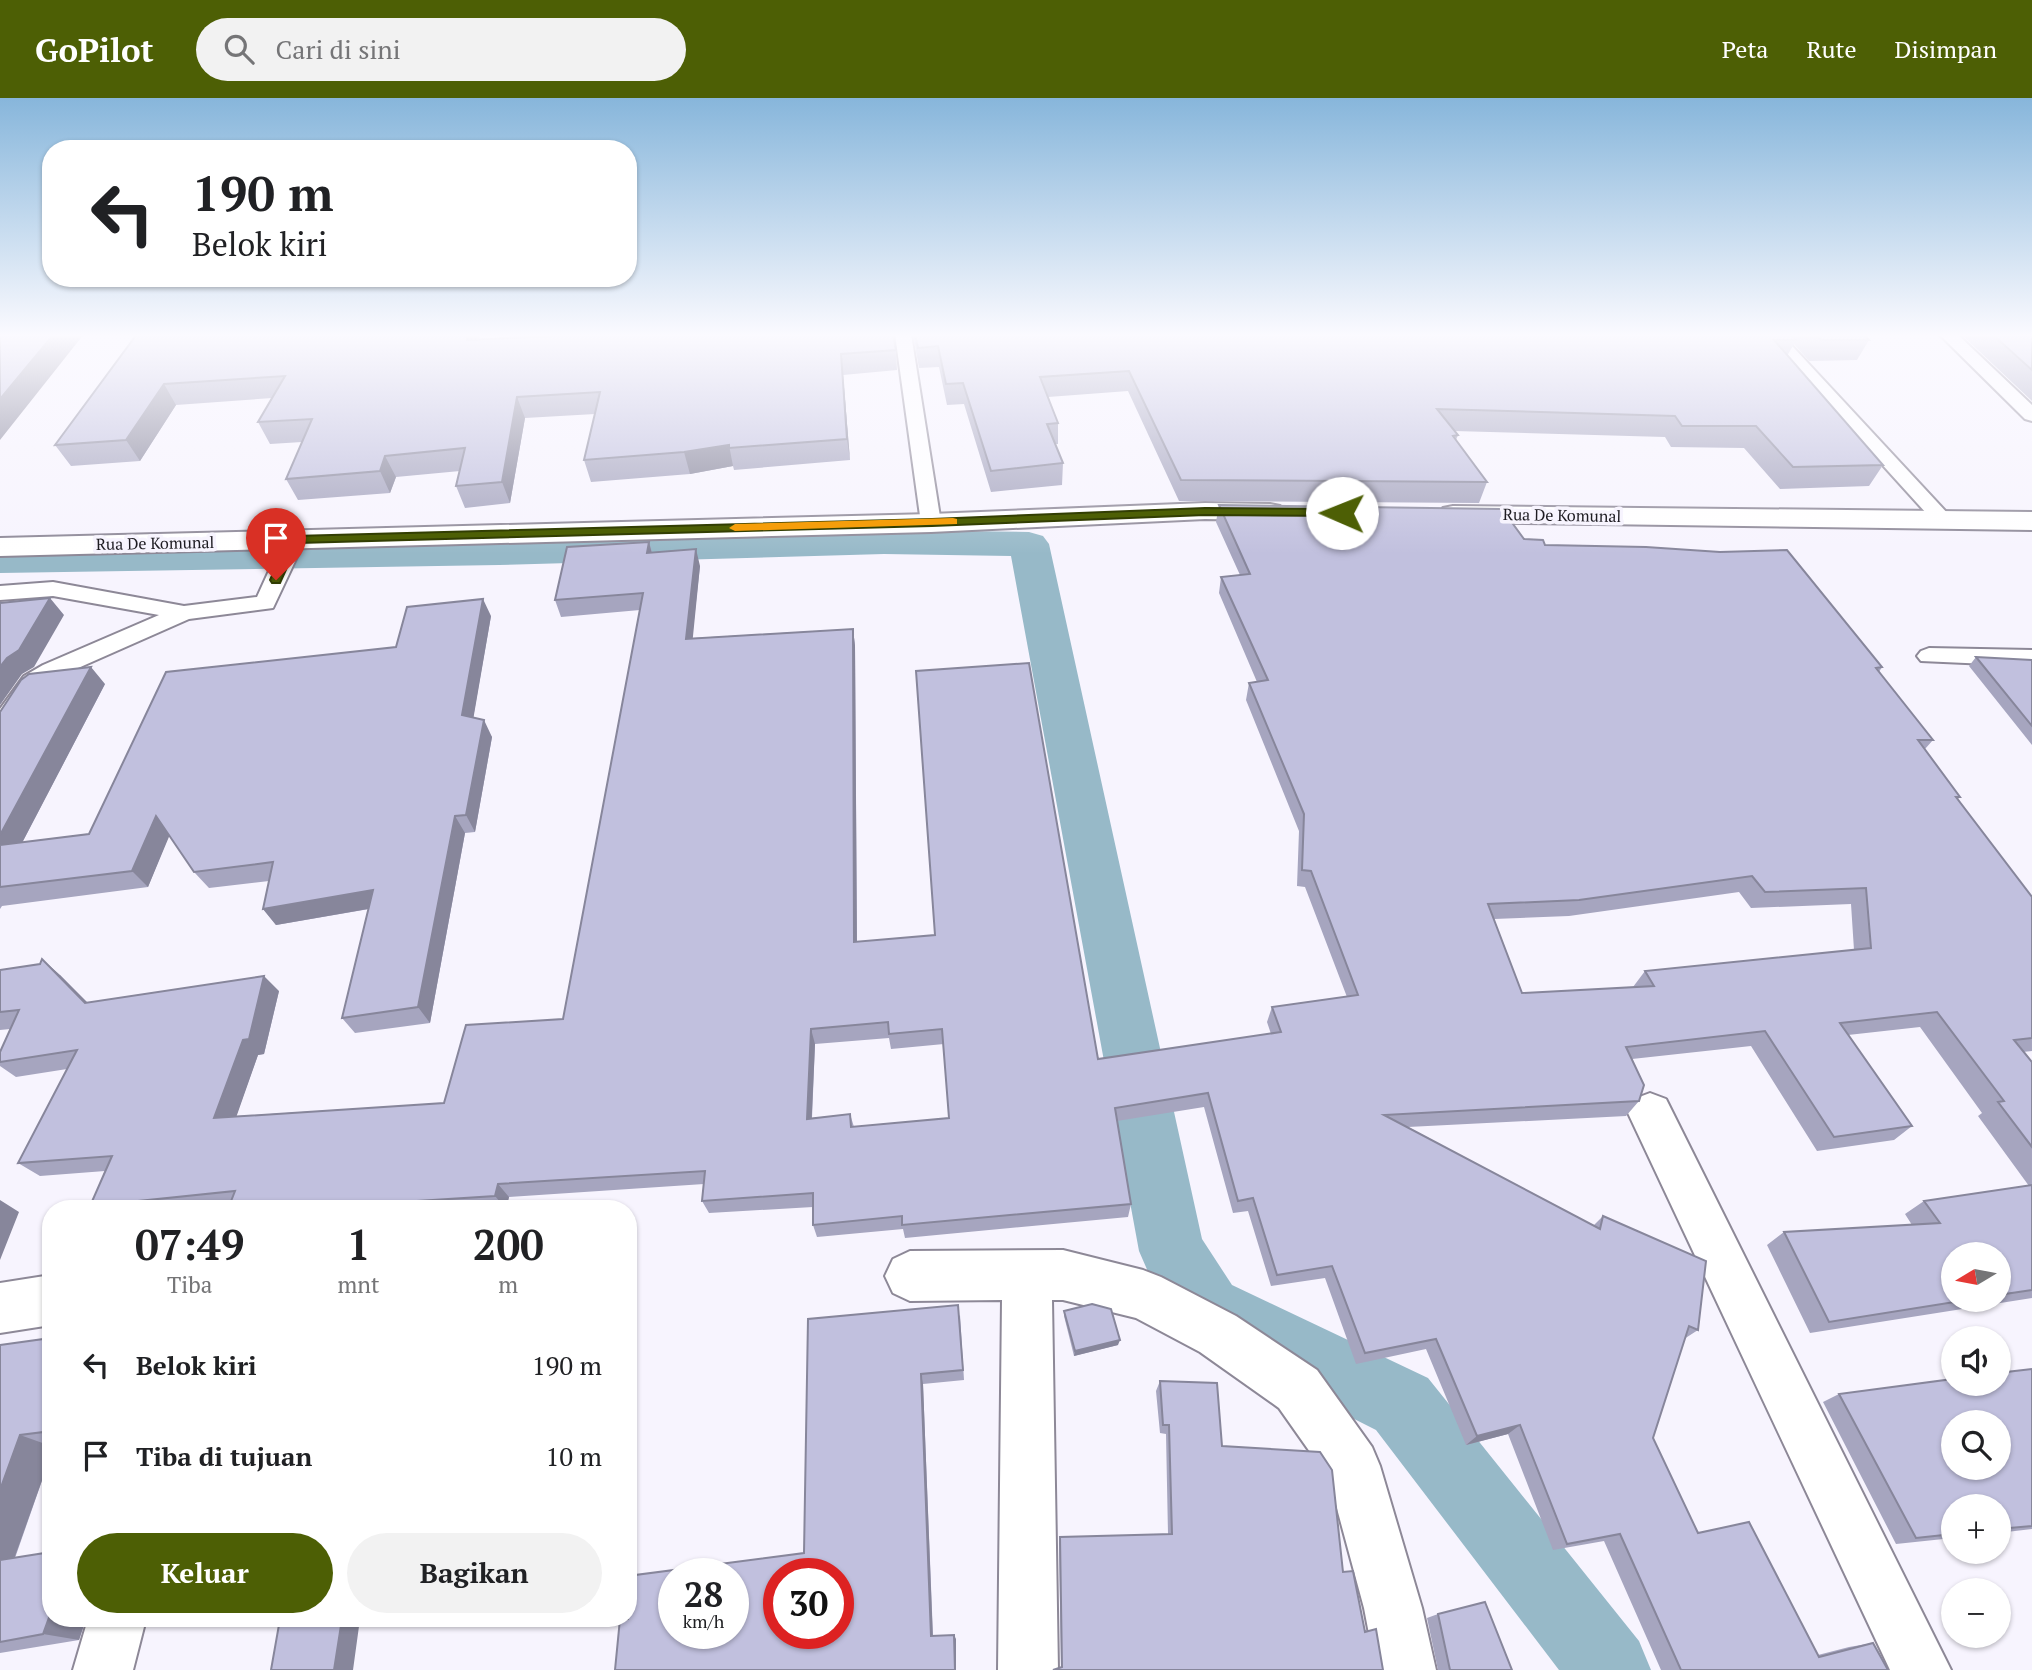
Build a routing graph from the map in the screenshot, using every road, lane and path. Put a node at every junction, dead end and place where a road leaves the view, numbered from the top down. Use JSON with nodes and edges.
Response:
{"nodes":[{"id":1,"x":914,"y":407,"type":"edge"},
{"id":2,"x":1839,"y":407,"type":"edge"},
{"id":3,"x":1303,"y":512,"type":"edge"},
{"id":4,"x":1428,"y":514,"type":"edge"},
{"id":5,"x":1943,"y":520,"type":"junction"},
{"id":6,"x":2032,"y":521,"type":"edge"},
{"id":7,"x":932,"y":523,"type":"junction"},
{"id":8,"x":294,"y":540,"type":"junction"},
{"id":9,"x":0,"y":547,"type":"edge"},
{"id":10,"x":0,"y":593,"type":"edge"},
{"id":11,"x":184,"y":613,"type":"junction"},
{"id":12,"x":1929,"y":656,"type":"dead end"},
{"id":13,"x":2032,"y":658,"type":"edge"},
{"id":14,"x":0,"y":729,"type":"edge"},
{"id":15,"x":1650,"y":1113,"type":"dead end"},
{"id":16,"x":910,"y":1276,"type":"dead end"},
{"id":17,"x":1027,"y":1276,"type":"junction"},
{"id":18,"x":42,"y":1301,"type":"edge"},
{"id":19,"x":0,"y":1308,"type":"edge"},
{"id":20,"x":115,"y":1627,"type":"edge"},
{"id":21,"x":103,"y":1670,"type":"edge"},
{"id":22,"x":1028,"y":1670,"type":"edge"},
{"id":23,"x":1406,"y":1670,"type":"edge"},
{"id":24,"x":1921,"y":1670,"type":"edge"}],
"edges":[{"from":1,"to":7,"type":"lane"},
{"from":2,"to":5,"type":"lane"},
{"from":3,"to":7,"type":"street","name":"Rua De Komunal"},
{"from":4,"to":5,"type":"street","name":"Rua De Komunal"},
{"from":5,"to":6,"type":"street","name":"Rua De Komunal"},
{"from":7,"to":8,"type":"street","name":"Rua De Komunal"},
{"from":8,"to":9,"type":"street","name":"Rua De Komunal"},
{"from":8,"to":11,"type":"lane"},
{"from":10,"to":11,"type":"lane"},
{"from":11,"to":14,"type":"lane"},
{"from":12,"to":13,"type":"lane"},
{"from":15,"to":24,"type":"street"},
{"from":16,"to":17,"type":"street"},
{"from":17,"to":22,"type":"street"},
{"from":17,"to":23,"type":"street"},
{"from":18,"to":19,"type":"street"},
{"from":20,"to":21,"type":"street"}]}
